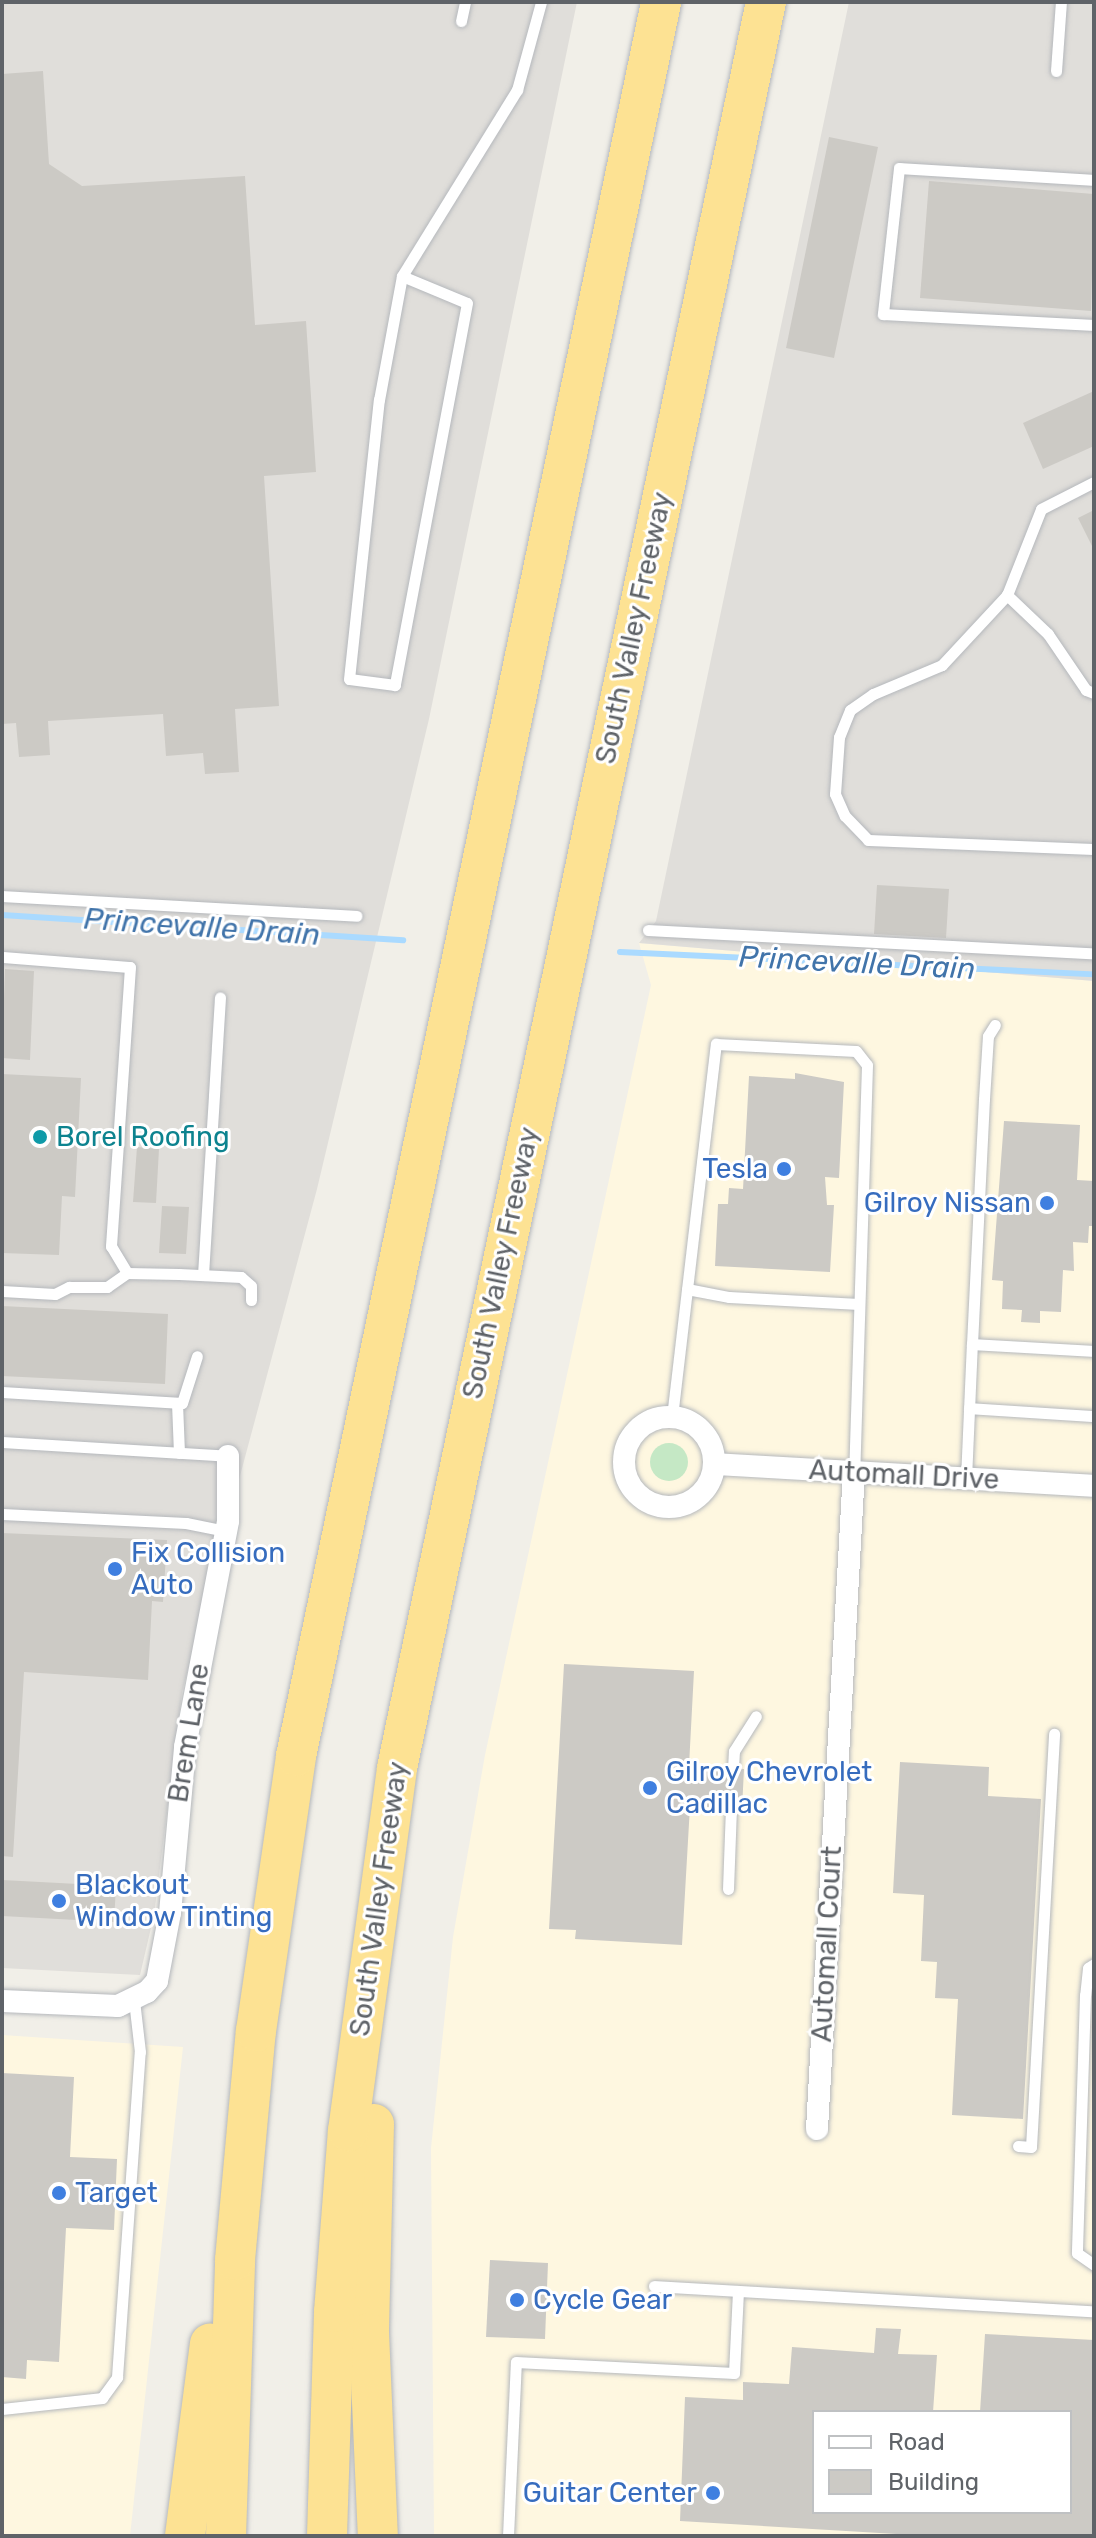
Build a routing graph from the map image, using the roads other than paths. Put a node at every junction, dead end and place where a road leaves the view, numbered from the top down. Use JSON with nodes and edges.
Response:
{"nodes":[{"id":1,"x":465,"y":2,"type":"edge"},
{"id":2,"x":541,"y":2,"type":"edge"},
{"id":3,"x":661,"y":2,"type":"edge"},
{"id":4,"x":766,"y":2,"type":"edge"},
{"id":5,"x":1061,"y":2,"type":"edge"},
{"id":6,"x":461,"y":21,"type":"dead end"},
{"id":7,"x":1056,"y":71,"type":"dead end"},
{"id":8,"x":1094,"y":180,"type":"edge"},
{"id":9,"x":402,"y":276,"type":"junction"},
{"id":10,"x":1094,"y":325,"type":"edge"},
{"id":11,"x":1094,"y":482,"type":"edge"},
{"id":12,"x":1007,"y":595,"type":"junction"},
{"id":13,"x":1094,"y":693,"type":"edge"},
{"id":14,"x":1093,"y":851,"type":"edge"},
{"id":15,"x":2,"y":896,"type":"edge"},
{"id":16,"x":356,"y":916,"type":"dead end"},
{"id":17,"x":648,"y":930,"type":"dead end"},
{"id":18,"x":1094,"y":953,"type":"edge"},
{"id":19,"x":2,"y":957,"type":"edge"},
{"id":20,"x":220,"y":998,"type":"dead end"},
{"id":21,"x":995,"y":1025,"type":"dead end"},
{"id":22,"x":127,"y":1273,"type":"junction"},
{"id":23,"x":203,"y":1275,"type":"junction"},
{"id":24,"x":687,"y":1289,"type":"junction"},
{"id":25,"x":2,"y":1291,"type":"edge"},
{"id":26,"x":251,"y":1300,"type":"dead end"},
{"id":27,"x":859,"y":1304,"type":"junction"},
{"id":28,"x":972,"y":1344,"type":"junction"},
{"id":29,"x":1094,"y":1351,"type":"edge"},
{"id":30,"x":197,"y":1356,"type":"dead end"},
{"id":31,"x":2,"y":1392,"type":"edge"},
{"id":32,"x":177,"y":1403,"type":"junction"},
{"id":33,"x":969,"y":1408,"type":"junction"},
{"id":34,"x":1094,"y":1416,"type":"edge"},
{"id":35,"x":672,"y":1417,"type":"junction"},
{"id":36,"x":2,"y":1442,"type":"edge"},
{"id":37,"x":179,"y":1453,"type":"junction"},
{"id":38,"x":228,"y":1456,"type":"joint"},
{"id":39,"x":715,"y":1464,"type":"junction"},
{"id":40,"x":854,"y":1472,"type":"junction"},
{"id":41,"x":966,"y":1479,"type":"junction"},
{"id":42,"x":1094,"y":1486,"type":"edge"},
{"id":43,"x":2,"y":1514,"type":"edge"},
{"id":44,"x":226,"y":1531,"type":"junction"},
{"id":45,"x":756,"y":1716,"type":"dead end"},
{"id":46,"x":1054,"y":1734,"type":"dead end"},
{"id":47,"x":733,"y":1769,"type":"dead end"},
{"id":48,"x":731,"y":1808,"type":"dead end"},
{"id":49,"x":383,"y":1857,"type":"junction"},
{"id":50,"x":728,"y":1889,"type":"dead end"},
{"id":51,"x":1094,"y":1964,"type":"edge"},
{"id":52,"x":134,"y":2000,"type":"junction"},
{"id":53,"x":2,"y":2001,"type":"edge"},
{"id":54,"x":817,"y":2129,"type":"dead end"},
{"id":55,"x":1081,"y":2133,"type":"junction"},
{"id":56,"x":1094,"y":2133,"type":"edge"},
{"id":57,"x":1018,"y":2146,"type":"dead end"},
{"id":58,"x":235,"y":2260,"type":"junction"},
{"id":59,"x":1094,"y":2265,"type":"edge"},
{"id":60,"x":654,"y":2286,"type":"dead end"},
{"id":61,"x":738,"y":2291,"type":"junction"},
{"id":62,"x":1094,"y":2311,"type":"edge"},
{"id":63,"x":2,"y":2409,"type":"edge"},
{"id":64,"x":185,"y":2536,"type":"edge"},
{"id":65,"x":226,"y":2536,"type":"edge"},
{"id":66,"x":327,"y":2536,"type":"edge"},
{"id":67,"x":378,"y":2536,"type":"edge"},
{"id":68,"x":508,"y":2536,"type":"edge"}],
"edges":[{"from":1,"to":6,"type":"lane"},
{"from":2,"to":9,"type":"lane"},
{"from":3,"to":58,"type":"highway"},
{"from":4,"to":49,"type":"highway","name":"South Valley Freeway"},
{"from":5,"to":7,"type":"lane"},
{"from":8,"to":10,"type":"lane"},
{"from":9,"to":9,"type":"lane"},
{"from":11,"to":12,"type":"lane"},
{"from":12,"to":13,"type":"lane"},
{"from":12,"to":14,"type":"lane"},
{"from":15,"to":16,"type":"lane"},
{"from":17,"to":18,"type":"lane"},
{"from":19,"to":22,"type":"lane"},
{"from":20,"to":23,"type":"lane"},
{"from":21,"to":28,"type":"lane"},
{"from":22,"to":23,"type":"lane"},
{"from":22,"to":25,"type":"lane"},
{"from":23,"to":26,"type":"lane"},
{"from":24,"to":27,"type":"lane"},
{"from":24,"to":27,"type":"lane"},
{"from":24,"to":35,"type":"lane"},
{"from":27,"to":40,"type":"lane"},
{"from":28,"to":29,"type":"lane"},
{"from":28,"to":33,"type":"lane"},
{"from":30,"to":32,"type":"lane"},
{"from":31,"to":32,"type":"lane"},
{"from":32,"to":37,"type":"lane"},
{"from":33,"to":34,"type":"lane"},
{"from":33,"to":41,"type":"lane"},
{"from":35,"to":39,"type":"street"},
{"from":35,"to":39,"type":"street"},
{"from":36,"to":37,"type":"lane"},
{"from":37,"to":38,"type":"lane"},
{"from":38,"to":44,"type":"street","name":"Brem Lane"},
{"from":39,"to":40,"type":"street","name":"Automall Drive"},
{"from":40,"to":41,"type":"street","name":"Automall Drive"},
{"from":40,"to":54,"type":"street","name":"Automall Court"},
{"from":41,"to":42,"type":"street","name":"Automall Drive"},
{"from":43,"to":44,"type":"lane"},
{"from":44,"to":52,"type":"street","name":"Brem Lane"},
{"from":45,"to":47,"type":"lane"},
{"from":46,"to":57,"type":"lane"},
{"from":48,"to":50,"type":"lane"},
{"from":49,"to":66,"type":"highway","name":"South Valley Freeway"},
{"from":49,"to":67,"type":"highway"},
{"from":51,"to":55,"type":"lane"},
{"from":52,"to":53,"type":"street"},
{"from":52,"to":63,"type":"lane"},
{"from":55,"to":56,"type":"lane"},
{"from":55,"to":59,"type":"lane"},
{"from":58,"to":64,"type":"highway"},
{"from":58,"to":65,"type":"highway"},
{"from":60,"to":61,"type":"lane"},
{"from":61,"to":62,"type":"lane"},
{"from":61,"to":68,"type":"lane"}]}
